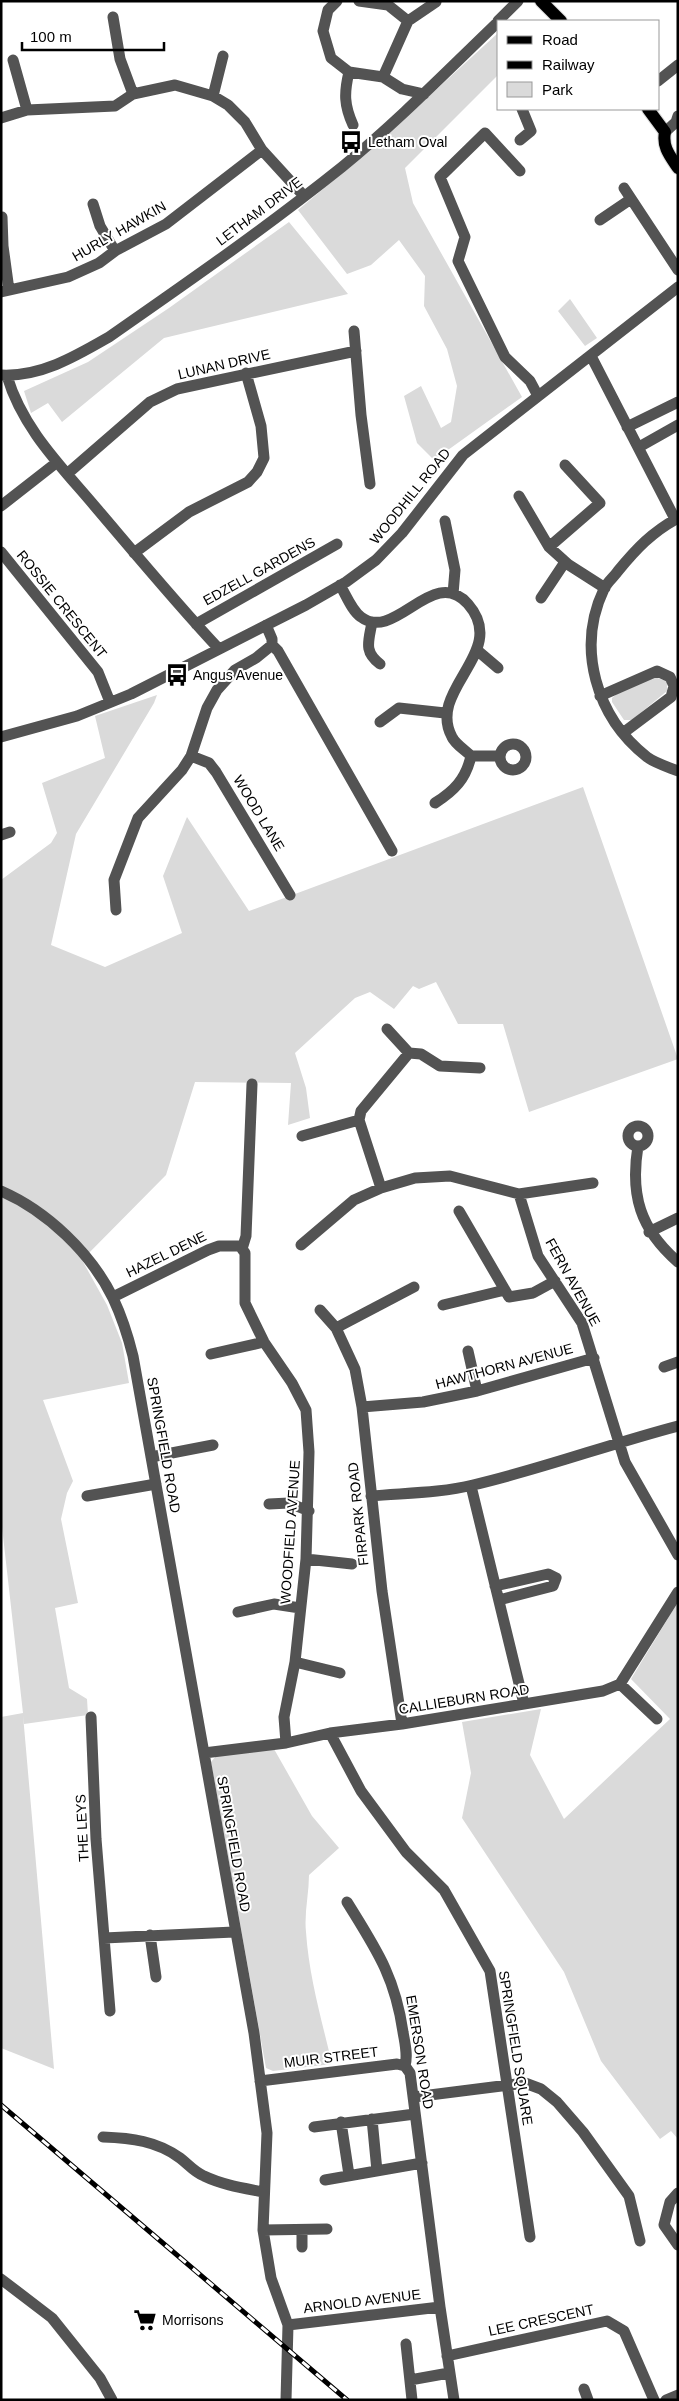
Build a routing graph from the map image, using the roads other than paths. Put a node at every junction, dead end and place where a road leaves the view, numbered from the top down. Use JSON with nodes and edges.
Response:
{"nodes":[{"id":1,"x":337,"y":1,"type":"edge"},
{"id":2,"x":359,"y":1,"type":"edge"},
{"id":3,"x":518,"y":1,"type":"edge"},
{"id":4,"x":541,"y":1,"type":"edge"},
{"id":5,"x":436,"y":2,"type":"edge"},
{"id":6,"x":112,"y":17,"type":"dead end"},
{"id":7,"x":499,"y":20,"type":"edge"},
{"id":8,"x":561,"y":20,"type":"edge"},
{"id":9,"x":408,"y":21,"type":"junction"},
{"id":10,"x":497,"y":22,"type":"edge"},
{"id":11,"x":224,"y":56,"type":"dead end"},
{"id":12,"x":13,"y":60,"type":"dead end"},
{"id":13,"x":678,"y":64,"type":"edge"},
{"id":14,"x":349,"y":72,"type":"junction"},
{"id":15,"x":383,"y":77,"type":"junction"},
{"id":16,"x":659,"y":80,"type":"edge"},
{"id":17,"x":133,"y":94,"type":"junction"},
{"id":18,"x":424,"y":94,"type":"junction"},
{"id":19,"x":213,"y":96,"type":"junction"},
{"id":20,"x":27,"y":110,"type":"junction"},
{"id":21,"x":522,"y":110,"type":"edge"},
{"id":22,"x":649,"y":110,"type":"edge"},
{"id":23,"x":678,"y":116,"type":"edge"},
{"id":24,"x":1,"y":118,"type":"edge"},
{"id":25,"x":353,"y":124,"type":"dead end"},
{"id":26,"x":665,"y":132,"type":"junction"},
{"id":27,"x":520,"y":140,"type":"dead end"},
{"id":28,"x":262,"y":150,"type":"junction"},
{"id":29,"x":678,"y":168,"type":"edge"},
{"id":30,"x":520,"y":171,"type":"dead end"},
{"id":31,"x":624,"y":188,"type":"dead end"},
{"id":32,"x":304,"y":196,"type":"junction"},
{"id":33,"x":631,"y":199,"type":"junction"},
{"id":34,"x":93,"y":204,"type":"dead end"},
{"id":35,"x":2,"y":217,"type":"edge"},
{"id":36,"x":600,"y":220,"type":"dead end"},
{"id":37,"x":115,"y":251,"type":"junction"},
{"id":38,"x":678,"y":270,"type":"edge"},
{"id":39,"x":678,"y":287,"type":"edge"},
{"id":40,"x":5,"y":291,"type":"edge"},
{"id":41,"x":354,"y":331,"type":"dead end"},
{"id":42,"x":356,"y":351,"type":"junction"},
{"id":43,"x":591,"y":356,"type":"junction"},
{"id":44,"x":246,"y":373,"type":"junction"},
{"id":45,"x":4,"y":376,"type":"edge"},
{"id":46,"x":538,"y":396,"type":"junction"},
{"id":47,"x":678,"y":402,"type":"edge"},
{"id":48,"x":678,"y":425,"type":"edge"},
{"id":49,"x":627,"y":427,"type":"junction"},
{"id":50,"x":639,"y":447,"type":"junction"},
{"id":51,"x":56,"y":462,"type":"junction"},
{"id":52,"x":565,"y":465,"type":"dead end"},
{"id":53,"x":67,"y":474,"type":"junction"},
{"id":54,"x":370,"y":484,"type":"dead end"},
{"id":55,"x":519,"y":496,"type":"dead end"},
{"id":56,"x":1,"y":506,"type":"edge"},
{"id":57,"x":676,"y":519,"type":"edge"},
{"id":58,"x":445,"y":521,"type":"dead end"},
{"id":59,"x":337,"y":544,"type":"dead end"},
{"id":60,"x":549,"y":547,"type":"junction"},
{"id":61,"x":1,"y":552,"type":"edge"},
{"id":62,"x":134,"y":553,"type":"junction"},
{"id":63,"x":565,"y":562,"type":"junction"},
{"id":64,"x":340,"y":585,"type":"junction"},
{"id":65,"x":605,"y":588,"type":"junction"},
{"id":66,"x":453,"y":594,"type":"junction"},
{"id":67,"x":542,"y":598,"type":"dead end"},
{"id":68,"x":372,"y":622,"type":"junction"},
{"id":69,"x":196,"y":624,"type":"junction"},
{"id":70,"x":266,"y":625,"type":"junction"},
{"id":71,"x":272,"y":645,"type":"junction"},
{"id":72,"x":219,"y":649,"type":"junction"},
{"id":73,"x":478,"y":651,"type":"junction"},
{"id":74,"x":380,"y":664,"type":"dead end"},
{"id":75,"x":498,"y":668,"type":"dead end"},
{"id":76,"x":600,"y":696,"type":"junction"},
{"id":77,"x":110,"y":702,"type":"junction"},
{"id":78,"x":445,"y":713,"type":"junction"},
{"id":79,"x":380,"y":722,"type":"dead end"},
{"id":80,"x":623,"y":734,"type":"junction"},
{"id":81,"x":1,"y":737,"type":"edge"},
{"id":82,"x":191,"y":756,"type":"junction"},
{"id":83,"x":471,"y":756,"type":"junction"},
{"id":84,"x":500,"y":756,"type":"dead end"},
{"id":85,"x":678,"y":771,"type":"edge"},
{"id":86,"x":435,"y":803,"type":"dead end"},
{"id":87,"x":392,"y":851,"type":"dead end"},
{"id":88,"x":290,"y":895,"type":"dead end"},
{"id":89,"x":116,"y":910,"type":"dead end"},
{"id":90,"x":387,"y":1029,"type":"dead end"},
{"id":91,"x":409,"y":1053,"type":"junction"},
{"id":92,"x":480,"y":1068,"type":"dead end"},
{"id":93,"x":252,"y":1084,"type":"dead end"},
{"id":94,"x":359,"y":1120,"type":"junction"},
{"id":95,"x":302,"y":1136,"type":"dead end"},
{"id":96,"x":638,"y":1146,"type":"dead end"},
{"id":97,"x":593,"y":1183,"type":"dead end"},
{"id":98,"x":381,"y":1188,"type":"junction"},
{"id":99,"x":1,"y":1192,"type":"edge"},
{"id":100,"x":519,"y":1194,"type":"junction"},
{"id":101,"x":459,"y":1211,"type":"dead end"},
{"id":102,"x":678,"y":1218,"type":"edge"},
{"id":103,"x":650,"y":1232,"type":"junction"},
{"id":104,"x":301,"y":1245,"type":"dead end"},
{"id":105,"x":238,"y":1247,"type":"junction"},
{"id":106,"x":678,"y":1262,"type":"edge"},
{"id":107,"x":555,"y":1282,"type":"junction"},
{"id":108,"x":414,"y":1287,"type":"dead end"},
{"id":109,"x":505,"y":1290,"type":"junction"},
{"id":110,"x":113,"y":1297,"type":"junction"},
{"id":111,"x":443,"y":1304,"type":"dead end"},
{"id":112,"x":320,"y":1310,"type":"dead end"},
{"id":113,"x":336,"y":1328,"type":"junction"},
{"id":114,"x":264,"y":1342,"type":"junction"},
{"id":115,"x":468,"y":1351,"type":"dead end"},
{"id":116,"x":211,"y":1354,"type":"dead end"},
{"id":117,"x":594,"y":1358,"type":"junction"},
{"id":118,"x":678,"y":1362,"type":"edge"},
{"id":119,"x":664,"y":1367,"type":"dead end"},
{"id":120,"x":477,"y":1391,"type":"junction"},
{"id":121,"x":362,"y":1406,"type":"junction"},
{"id":122,"x":678,"y":1426,"type":"edge"},
{"id":123,"x":618,"y":1442,"type":"junction"},
{"id":124,"x":213,"y":1446,"type":"dead end"},
{"id":125,"x":151,"y":1457,"type":"junction"},
{"id":126,"x":156,"y":1484,"type":"junction"},
{"id":127,"x":471,"y":1486,"type":"junction"},
{"id":128,"x":87,"y":1496,"type":"dead end"},
{"id":129,"x":371,"y":1496,"type":"junction"},
{"id":130,"x":269,"y":1504,"type":"dead end"},
{"id":131,"x":309,"y":1511,"type":"junction"},
{"id":132,"x":678,"y":1555,"type":"edge"},
{"id":133,"x":306,"y":1559,"type":"junction"},
{"id":134,"x":352,"y":1564,"type":"dead end"},
{"id":135,"x":495,"y":1586,"type":"junction"},
{"id":136,"x":678,"y":1592,"type":"edge"},
{"id":137,"x":499,"y":1600,"type":"junction"},
{"id":138,"x":300,"y":1608,"type":"junction"},
{"id":139,"x":238,"y":1612,"type":"dead end"},
{"id":140,"x":295,"y":1662,"type":"junction"},
{"id":141,"x":340,"y":1673,"type":"dead end"},
{"id":142,"x":620,"y":1684,"type":"junction"},
{"id":143,"x":524,"y":1704,"type":"junction"},
{"id":144,"x":91,"y":1716,"type":"dead end"},
{"id":145,"x":657,"y":1719,"type":"dead end"},
{"id":146,"x":402,"y":1724,"type":"junction"},
{"id":147,"x":330,"y":1733,"type":"junction"},
{"id":148,"x":286,"y":1742,"type":"junction"},
{"id":149,"x":204,"y":1753,"type":"junction"},
{"id":150,"x":347,"y":1902,"type":"dead end"},
{"id":151,"x":234,"y":1932,"type":"junction"},
{"id":152,"x":150,"y":1935,"type":"junction"},
{"id":153,"x":104,"y":1938,"type":"junction"},
{"id":154,"x":156,"y":1977,"type":"dead end"},
{"id":155,"x":110,"y":2011,"type":"dead end"},
{"id":156,"x":405,"y":2066,"type":"junction"},
{"id":157,"x":260,"y":2081,"type":"junction"},
{"id":158,"x":507,"y":2084,"type":"junction"},
{"id":159,"x":414,"y":2097,"type":"junction"},
{"id":160,"x":415,"y":2114,"type":"junction"},
{"id":161,"x":372,"y":2119,"type":"junction"},
{"id":162,"x":341,"y":2122,"type":"junction"},
{"id":163,"x":314,"y":2127,"type":"dead end"},
{"id":164,"x":103,"y":2137,"type":"dead end"},
{"id":165,"x":422,"y":2163,"type":"junction"},
{"id":166,"x":377,"y":2171,"type":"junction"},
{"id":167,"x":349,"y":2175,"type":"junction"},
{"id":168,"x":325,"y":2180,"type":"dead end"},
{"id":169,"x":263,"y":2192,"type":"junction"},
{"id":170,"x":678,"y":2193,"type":"edge"},
{"id":171,"x":327,"y":2229,"type":"dead end"},
{"id":172,"x":263,"y":2230,"type":"junction"},
{"id":173,"x":302,"y":2230,"type":"junction"},
{"id":174,"x":530,"y":2237,"type":"dead end"},
{"id":175,"x":640,"y":2241,"type":"dead end"},
{"id":176,"x":678,"y":2245,"type":"edge"},
{"id":177,"x":302,"y":2247,"type":"dead end"},
{"id":178,"x":1,"y":2279,"type":"edge"},
{"id":179,"x":440,"y":2308,"type":"junction"},
{"id":180,"x":288,"y":2325,"type":"junction"},
{"id":181,"x":406,"y":2344,"type":"dead end"},
{"id":182,"x":447,"y":2356,"type":"junction"},
{"id":183,"x":449,"y":2373,"type":"junction"},
{"id":184,"x":410,"y":2380,"type":"junction"},
{"id":185,"x":678,"y":2395,"type":"edge"},
{"id":186,"x":286,"y":2399,"type":"edge"},
{"id":187,"x":112,"y":2400,"type":"edge"},
{"id":188,"x":412,"y":2400,"type":"edge"},
{"id":189,"x":454,"y":2400,"type":"edge"},
{"id":190,"x":654,"y":2400,"type":"edge"},
{"id":191,"x":666,"y":2400,"type":"edge"}],
"edges":[{"from":1,"to":14,"type":"street"},
{"from":2,"to":9,"type":"street"},
{"from":3,"to":7,"type":"street","name":"LETHAM DRIVE"},
{"from":4,"to":8,"type":"main road"},
{"from":5,"to":9,"type":"street"},
{"from":6,"to":17,"type":"street"},
{"from":9,"to":15,"type":"street"},
{"from":10,"to":18,"type":"street","name":"LETHAM DRIVE"},
{"from":11,"to":19,"type":"street"},
{"from":12,"to":20,"type":"street"},
{"from":13,"to":16,"type":"street"},
{"from":14,"to":15,"type":"street"},
{"from":14,"to":25,"type":"street"},
{"from":15,"to":18,"type":"street"},
{"from":17,"to":19,"type":"street"},
{"from":17,"to":20,"type":"street"},
{"from":18,"to":32,"type":"street","name":"LETHAM DRIVE"},
{"from":19,"to":28,"type":"street"},
{"from":20,"to":24,"type":"street"},
{"from":21,"to":27,"type":"street"},
{"from":22,"to":26,"type":"main road"},
{"from":23,"to":26,"type":"street"},
{"from":26,"to":29,"type":"main road"},
{"from":28,"to":32,"type":"street"},
{"from":28,"to":37,"type":"street","name":"HURLY HAWKIN"},
{"from":30,"to":46,"type":"street"},
{"from":31,"to":33,"type":"street"},
{"from":32,"to":45,"type":"street","name":"LETHAM DRIVE"},
{"from":33,"to":36,"type":"street"},
{"from":33,"to":38,"type":"street"},
{"from":34,"to":37,"type":"street"},
{"from":35,"to":40,"type":"street"},
{"from":37,"to":40,"type":"street","name":"HURLY HAWKIN"},
{"from":39,"to":43,"type":"street","name":"WOODHILL ROAD"},
{"from":41,"to":42,"type":"street"},
{"from":42,"to":44,"type":"street","name":"LUNAN DRIVE"},
{"from":42,"to":54,"type":"street"},
{"from":43,"to":46,"type":"street","name":"WOODHILL ROAD"},
{"from":43,"to":49,"type":"street"},
{"from":44,"to":53,"type":"street","name":"LUNAN DRIVE"},
{"from":44,"to":62,"type":"street"},
{"from":45,"to":51,"type":"street"},
{"from":46,"to":64,"type":"street","name":"WOODHILL ROAD"},
{"from":47,"to":49,"type":"street"},
{"from":48,"to":50,"type":"street"},
{"from":49,"to":50,"type":"street"},
{"from":50,"to":57,"type":"street"},
{"from":51,"to":53,"type":"street"},
{"from":51,"to":56,"type":"street"},
{"from":52,"to":60,"type":"street"},
{"from":53,"to":62,"type":"street"},
{"from":55,"to":60,"type":"street"},
{"from":57,"to":65,"type":"street"},
{"from":58,"to":66,"type":"street"},
{"from":59,"to":69,"type":"street","name":"EDZELL GARDENS"},
{"from":60,"to":63,"type":"street"},
{"from":61,"to":77,"type":"street","name":"ROSSIE CRESCENT"},
{"from":62,"to":69,"type":"street"},
{"from":63,"to":65,"type":"street"},
{"from":63,"to":67,"type":"street"},
{"from":64,"to":68,"type":"street"},
{"from":64,"to":70,"type":"street","name":"WOODHILL ROAD"},
{"from":65,"to":76,"type":"street"},
{"from":66,"to":68,"type":"street"},
{"from":66,"to":73,"type":"street"},
{"from":68,"to":74,"type":"street"},
{"from":69,"to":72,"type":"street"},
{"from":70,"to":71,"type":"street"},
{"from":70,"to":72,"type":"street","name":"WOODHILL ROAD"},
{"from":71,"to":82,"type":"street"},
{"from":71,"to":87,"type":"street"},
{"from":72,"to":77,"type":"street","name":"WOODHILL ROAD"},
{"from":73,"to":75,"type":"street"},
{"from":73,"to":78,"type":"street"},
{"from":76,"to":80,"type":"street"},
{"from":76,"to":80,"type":"street"},
{"from":77,"to":81,"type":"street","name":"WOODHILL ROAD"},
{"from":78,"to":79,"type":"street"},
{"from":78,"to":83,"type":"street"},
{"from":80,"to":85,"type":"street"},
{"from":82,"to":88,"type":"street","name":"WOOD LANE"},
{"from":82,"to":89,"type":"street"},
{"from":83,"to":84,"type":"street"},
{"from":83,"to":86,"type":"street"},
{"from":90,"to":91,"type":"street"},
{"from":91,"to":92,"type":"street"},
{"from":91,"to":94,"type":"street"},
{"from":93,"to":105,"type":"street","name":"WOODFIELD AVENUE"},
{"from":94,"to":95,"type":"street"},
{"from":94,"to":98,"type":"street"},
{"from":96,"to":103,"type":"street"},
{"from":97,"to":100,"type":"street"},
{"from":98,"to":100,"type":"street"},
{"from":98,"to":104,"type":"street"},
{"from":99,"to":110,"type":"street","name":"SPRINGFIELD ROAD"},
{"from":100,"to":107,"type":"street","name":"FERN AVENUE"},
{"from":101,"to":109,"type":"street"},
{"from":102,"to":103,"type":"street"},
{"from":103,"to":106,"type":"street"},
{"from":105,"to":110,"type":"street","name":"HAZEL DENE"},
{"from":105,"to":114,"type":"street","name":"WOODFIELD AVENUE"},
{"from":107,"to":109,"type":"street"},
{"from":107,"to":117,"type":"street","name":"FERN AVENUE"},
{"from":108,"to":113,"type":"street"},
{"from":109,"to":111,"type":"street"},
{"from":110,"to":125,"type":"street","name":"SPRINGFIELD ROAD"},
{"from":112,"to":113,"type":"street","name":"FIRPARK ROAD"},
{"from":113,"to":121,"type":"street","name":"FIRPARK ROAD"},
{"from":114,"to":116,"type":"street"},
{"from":114,"to":131,"type":"street","name":"WOODFIELD AVENUE"},
{"from":115,"to":120,"type":"street"},
{"from":117,"to":120,"type":"street","name":"HAWTHORN AVENUE"},
{"from":117,"to":123,"type":"street","name":"FERN AVENUE"},
{"from":118,"to":119,"type":"street"},
{"from":120,"to":121,"type":"street","name":"HAWTHORN AVENUE"},
{"from":121,"to":129,"type":"street","name":"FIRPARK ROAD"},
{"from":122,"to":123,"type":"street"},
{"from":123,"to":127,"type":"street"},
{"from":123,"to":132,"type":"street"},
{"from":124,"to":125,"type":"street"},
{"from":125,"to":126,"type":"street","name":"SPRINGFIELD ROAD"},
{"from":126,"to":128,"type":"street"},
{"from":126,"to":149,"type":"street","name":"SPRINGFIELD ROAD"},
{"from":127,"to":129,"type":"street"},
{"from":127,"to":135,"type":"street"},
{"from":129,"to":146,"type":"street","name":"FIRPARK ROAD"},
{"from":130,"to":131,"type":"street"},
{"from":131,"to":133,"type":"street","name":"WOODFIELD AVENUE"},
{"from":133,"to":134,"type":"street"},
{"from":133,"to":138,"type":"street","name":"WOODFIELD AVENUE"},
{"from":135,"to":137,"type":"street"},
{"from":135,"to":137,"type":"street"},
{"from":136,"to":142,"type":"street"},
{"from":137,"to":143,"type":"street"},
{"from":138,"to":139,"type":"street"},
{"from":138,"to":140,"type":"street","name":"WOODFIELD AVENUE"},
{"from":140,"to":141,"type":"street"},
{"from":140,"to":148,"type":"street","name":"WOODFIELD AVENUE"},
{"from":142,"to":143,"type":"street","name":"CALLIEBURN ROAD"},
{"from":142,"to":145,"type":"street"},
{"from":143,"to":146,"type":"street","name":"CALLIEBURN ROAD"},
{"from":144,"to":153,"type":"street","name":"THE LEYS"},
{"from":146,"to":147,"type":"street","name":"CALLIEBURN ROAD"},
{"from":147,"to":148,"type":"street","name":"CALLIEBURN ROAD"},
{"from":147,"to":158,"type":"street","name":"SPRINGFIELD SQUARE"},
{"from":148,"to":149,"type":"street","name":"CALLIEBURN ROAD"},
{"from":149,"to":151,"type":"street","name":"SPRINGFIELD ROAD"},
{"from":150,"to":156,"type":"street","name":"EMERSON ROAD"},
{"from":151,"to":152,"type":"street"},
{"from":151,"to":157,"type":"street","name":"SPRINGFIELD ROAD"},
{"from":152,"to":153,"type":"street"},
{"from":152,"to":154,"type":"street"},
{"from":153,"to":155,"type":"street","name":"THE LEYS"},
{"from":156,"to":157,"type":"street","name":"MUIR STREET"},
{"from":156,"to":159,"type":"street","name":"EMERSON ROAD"},
{"from":157,"to":169,"type":"street","name":"SPRINGFIELD ROAD"},
{"from":158,"to":159,"type":"street"},
{"from":158,"to":174,"type":"street","name":"SPRINGFIELD SQUARE"},
{"from":158,"to":175,"type":"street"},
{"from":159,"to":160,"type":"street","name":"EMERSON ROAD"},
{"from":160,"to":161,"type":"street"},
{"from":160,"to":165,"type":"street","name":"EMERSON ROAD"},
{"from":161,"to":162,"type":"street"},
{"from":161,"to":166,"type":"street"},
{"from":162,"to":163,"type":"street"},
{"from":162,"to":167,"type":"street"},
{"from":164,"to":169,"type":"street"},
{"from":165,"to":166,"type":"street"},
{"from":165,"to":179,"type":"street","name":"EMERSON ROAD"},
{"from":166,"to":167,"type":"street"},
{"from":167,"to":168,"type":"street"},
{"from":169,"to":172,"type":"street","name":"SPRINGFIELD ROAD"},
{"from":170,"to":176,"type":"street"},
{"from":171,"to":173,"type":"street"},
{"from":172,"to":173,"type":"street"},
{"from":172,"to":180,"type":"street","name":"SPRINGFIELD ROAD"},
{"from":173,"to":177,"type":"street"},
{"from":178,"to":187,"type":"street"},
{"from":179,"to":180,"type":"street","name":"ARNOLD AVENUE"},
{"from":179,"to":182,"type":"street","name":"EMERSON ROAD"},
{"from":180,"to":186,"type":"street","name":"SPRINGFIELD ROAD"},
{"from":181,"to":184,"type":"street"},
{"from":182,"to":183,"type":"street","name":"EMERSON ROAD"},
{"from":182,"to":190,"type":"street","name":"LEE CRESCENT"},
{"from":183,"to":184,"type":"street"},
{"from":183,"to":189,"type":"street","name":"EMERSON ROAD"},
{"from":184,"to":188,"type":"street"},
{"from":185,"to":191,"type":"street"}]}
